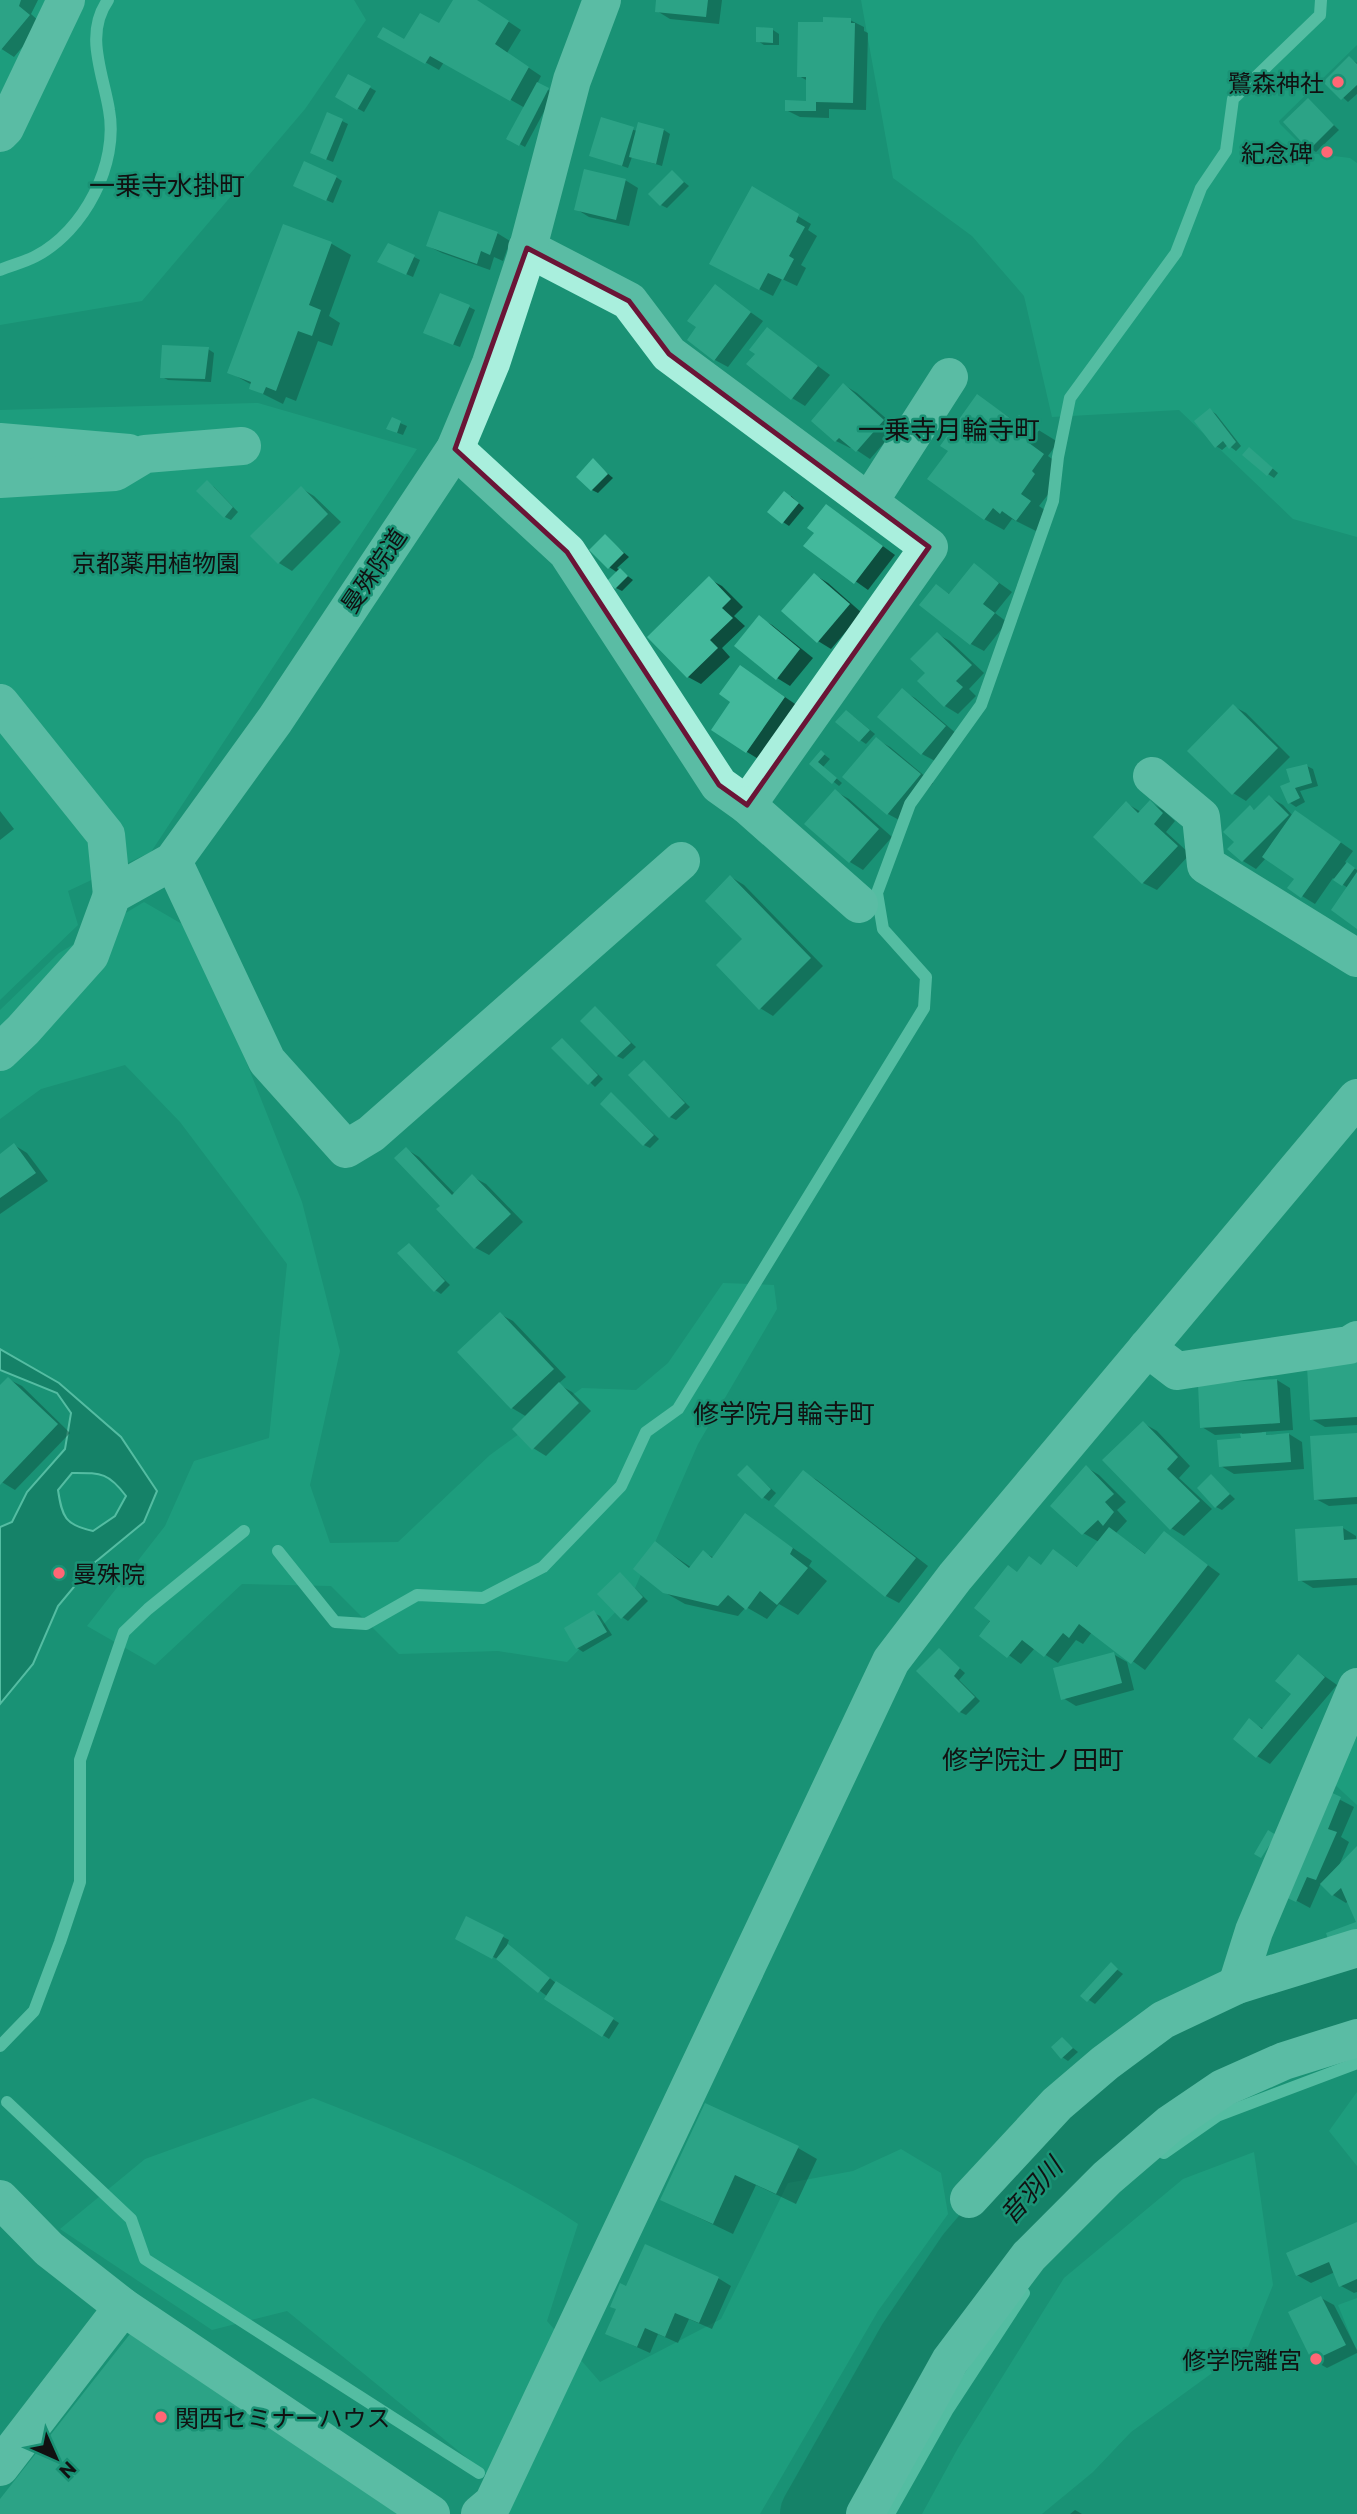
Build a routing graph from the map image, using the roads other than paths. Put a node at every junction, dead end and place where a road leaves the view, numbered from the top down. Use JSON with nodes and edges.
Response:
{"nodes":[{"id":1,"x":66,"y":0,"type":"edge"},
{"id":2,"x":601,"y":0,"type":"edge"},
{"id":3,"x":0,"y":133,"type":"edge"},
{"id":4,"x":527,"y":248,"type":"junction"},
{"id":5,"x":949,"y":377,"type":"dead end"},
{"id":6,"x":0,"y":442,"type":"edge"},
{"id":7,"x":243,"y":446,"type":"dead end"},
{"id":8,"x":456,"y":449,"type":"junction"},
{"id":9,"x":145,"y":454,"type":"junction"},
{"id":10,"x":0,"y":480,"type":"edge"},
{"id":11,"x":869,"y":502,"type":"junction"},
{"id":12,"x":0,"y":703,"type":"edge"},
{"id":13,"x":1152,"y":775,"type":"dead end"},
{"id":14,"x":747,"y":805,"type":"junction"},
{"id":15,"x":173,"y":861,"type":"junction"},
{"id":16,"x":681,"y":861,"type":"dead end"},
{"id":17,"x":111,"y":895,"type":"junction"},
{"id":18,"x":859,"y":904,"type":"dead end"},
{"id":19,"x":1357,"y":958,"type":"edge"},
{"id":20,"x":0,"y":1052,"type":"edge"},
{"id":21,"x":1357,"y":1098,"type":"edge"},
{"id":22,"x":1357,"y":1340,"type":"edge"},
{"id":23,"x":1147,"y":1348,"type":"junction"},
{"id":24,"x":1357,"y":1688,"type":"edge"},
{"id":25,"x":1357,"y":1948,"type":"edge"},
{"id":26,"x":1237,"y":1986,"type":"junction"},
{"id":27,"x":1357,"y":2038,"type":"edge"},
{"id":28,"x":0,"y":2199,"type":"edge"},
{"id":29,"x":970,"y":2199,"type":"dead end"},
{"id":30,"x":123,"y":2306,"type":"junction"},
{"id":31,"x":0,"y":2467,"type":"edge"},
{"id":32,"x":431,"y":2514,"type":"edge"},
{"id":33,"x":480,"y":2514,"type":"edge"},
{"id":34,"x":865,"y":2514,"type":"edge"}],
"edges":[{"from":1,"to":3,"type":"street"},
{"from":2,"to":4,"type":"street","name":"曼殊院道"},
{"from":4,"to":8,"type":"street","name":"曼殊院道"},
{"from":4,"to":11,"type":"street"},
{"from":5,"to":11,"type":"street"},
{"from":6,"to":9,"type":"street"},
{"from":7,"to":9,"type":"street"},
{"from":8,"to":14,"type":"street"},
{"from":8,"to":15,"type":"street","name":"曼殊院道"},
{"from":9,"to":10,"type":"street"},
{"from":11,"to":14,"type":"street"},
{"from":12,"to":17,"type":"street"},
{"from":13,"to":19,"type":"street"},
{"from":14,"to":18,"type":"street"},
{"from":15,"to":16,"type":"street"},
{"from":15,"to":17,"type":"street","name":"曼殊院道"},
{"from":17,"to":20,"type":"street"},
{"from":21,"to":23,"type":"street"},
{"from":22,"to":23,"type":"street"},
{"from":23,"to":33,"type":"street"},
{"from":24,"to":26,"type":"street"},
{"from":25,"to":26,"type":"street"},
{"from":26,"to":29,"type":"street"},
{"from":27,"to":34,"type":"street"},
{"from":28,"to":30,"type":"street"},
{"from":30,"to":31,"type":"street"},
{"from":30,"to":32,"type":"street"}]}
